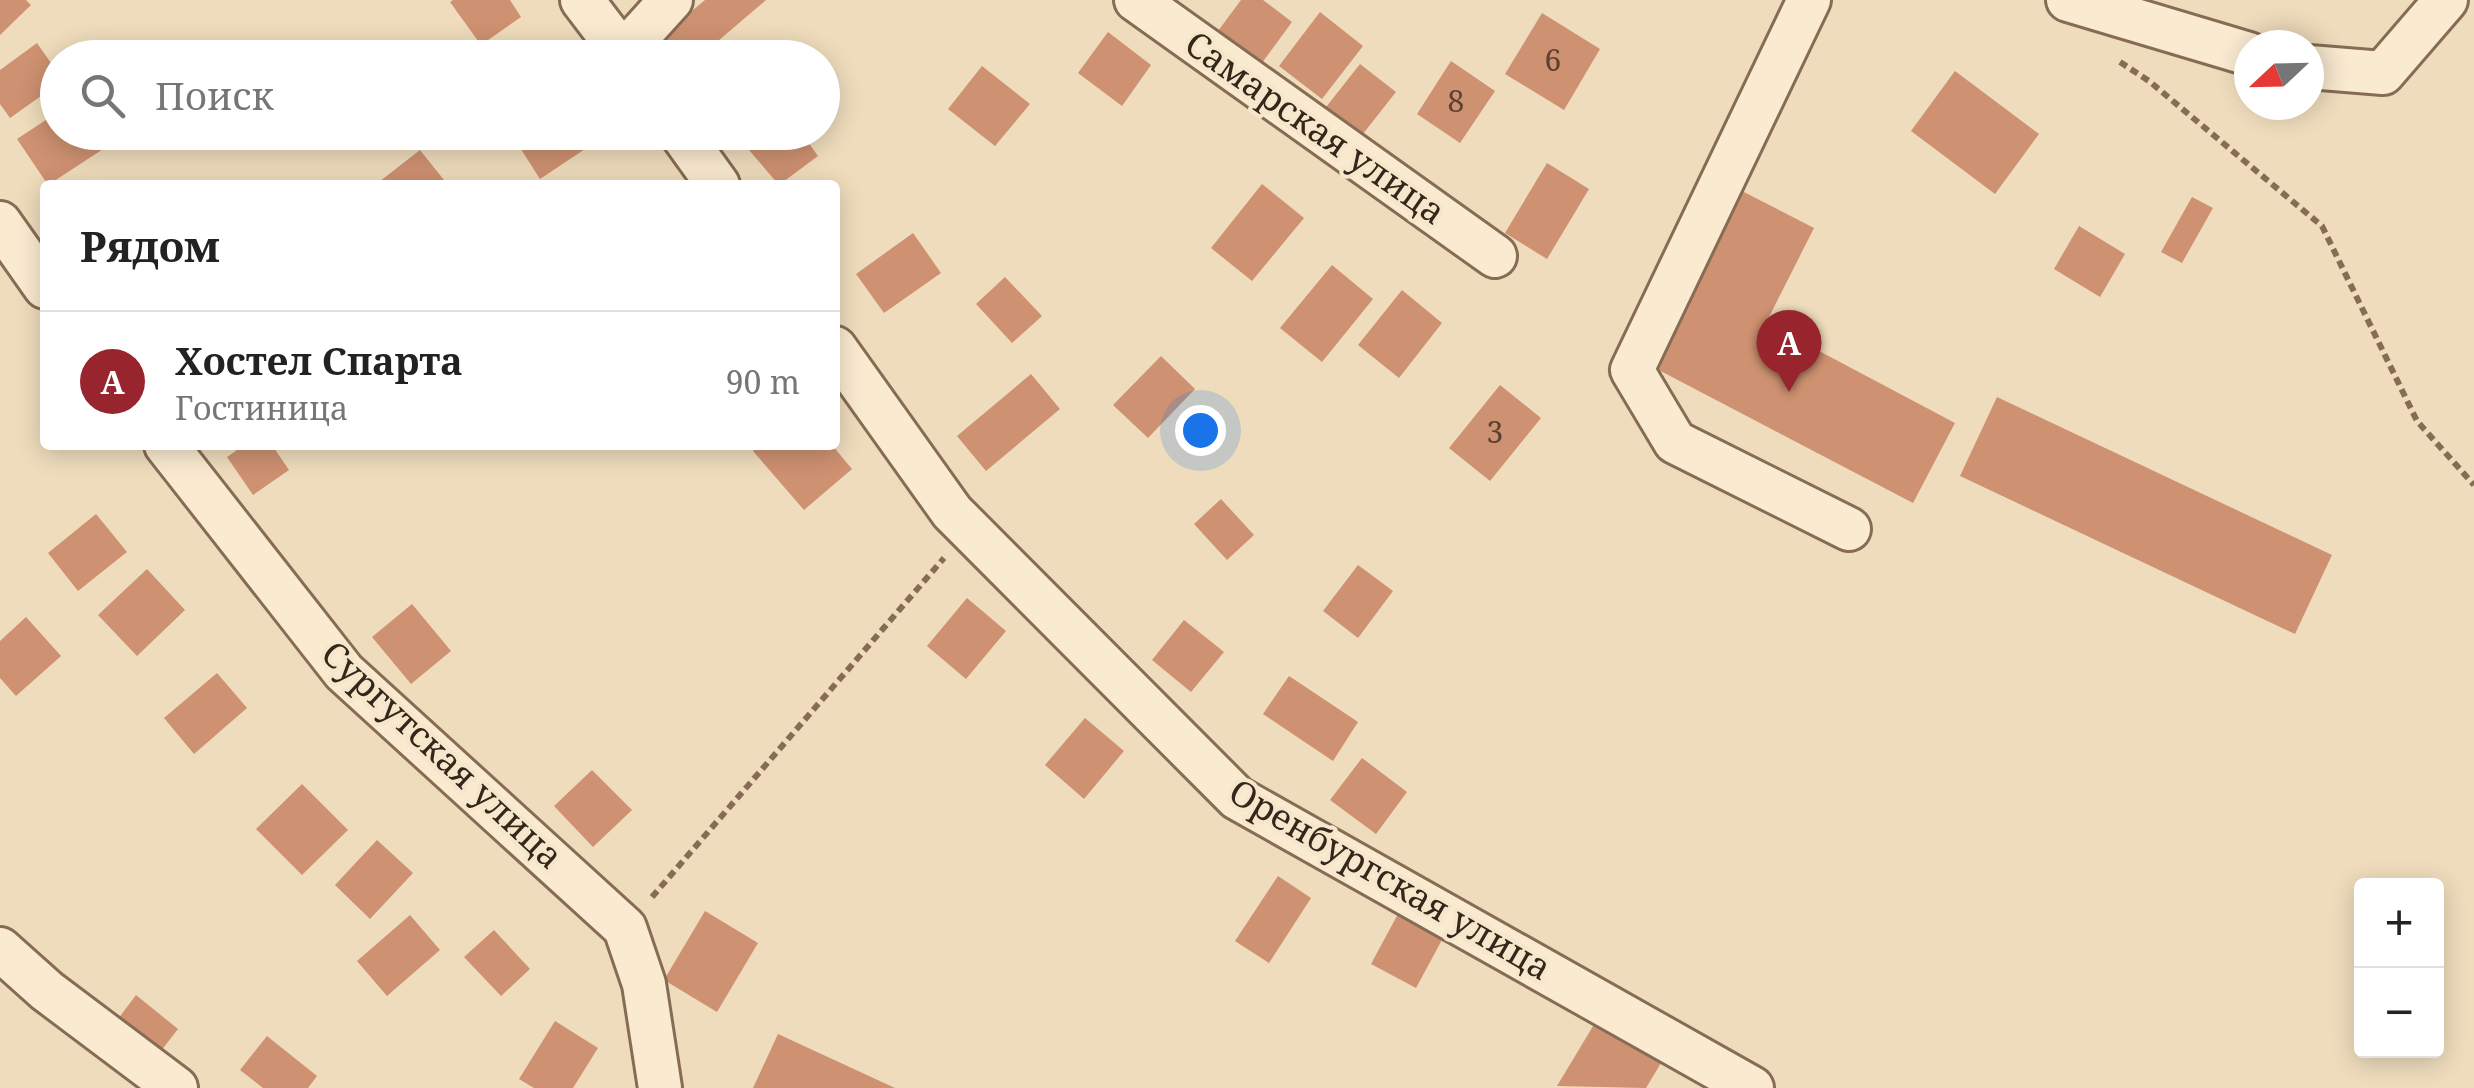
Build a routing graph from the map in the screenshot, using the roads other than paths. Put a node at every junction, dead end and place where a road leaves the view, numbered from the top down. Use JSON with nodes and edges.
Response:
{"nodes":[{"id":1,"x":582,"y":0,"type":"edge"},
{"id":2,"x":671,"y":0,"type":"edge"},
{"id":3,"x":1136,"y":0,"type":"edge"},
{"id":4,"x":1810,"y":0,"type":"edge"},
{"id":5,"x":2068,"y":0,"type":"edge"},
{"id":6,"x":2446,"y":0,"type":"edge"},
{"id":7,"x":613,"y":40,"type":"edge"},
{"id":8,"x":638,"y":40,"type":"edge"},
{"id":9,"x":2234,"y":50,"type":"edge"},
{"id":10,"x":2324,"y":69,"type":"edge"},
{"id":11,"x":693,"y":150,"type":"edge"},
{"id":12,"x":714,"y":180,"type":"edge"},
{"id":13,"x":0,"y":223,"type":"edge"},
{"id":14,"x":1496,"y":256,"type":"dead end"},
{"id":15,"x":40,"y":280,"type":"edge"},
{"id":16,"x":840,"y":355,"type":"edge"},
{"id":17,"x":170,"y":450,"type":"edge"},
{"id":18,"x":1849,"y":530,"type":"dead end"},
{"id":19,"x":0,"y":950,"type":"edge"},
{"id":20,"x":176,"y":1088,"type":"edge"},
{"id":21,"x":660,"y":1088,"type":"edge"},
{"id":22,"x":1752,"y":1088,"type":"edge"}],
"edges":[{"from":1,"to":7,"type":"street"},
{"from":2,"to":8,"type":"street"},
{"from":3,"to":14,"type":"street","name":"Самарская улица"},
{"from":4,"to":18,"type":"street"},
{"from":5,"to":9,"type":"street"},
{"from":6,"to":10,"type":"street"},
{"from":11,"to":12,"type":"street"},
{"from":13,"to":15,"type":"street"},
{"from":16,"to":22,"type":"street","name":"Оренбургская улица"},
{"from":17,"to":21,"type":"street","name":"Сургутская улица"},
{"from":19,"to":20,"type":"street"}]}
